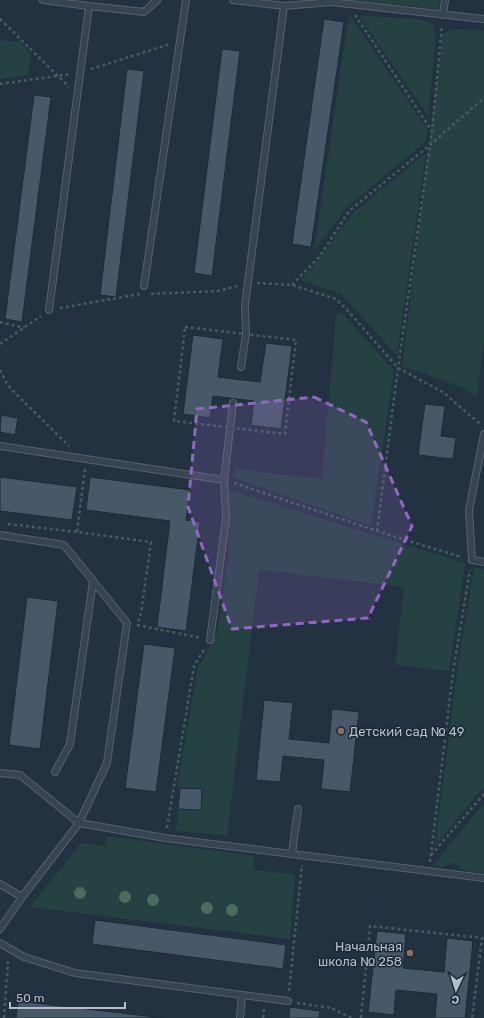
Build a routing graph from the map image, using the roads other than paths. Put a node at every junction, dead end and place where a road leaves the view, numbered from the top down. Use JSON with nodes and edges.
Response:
{"nodes":[{"id":1,"x":43,"y":0,"type":"edge"},
{"id":2,"x":157,"y":0,"type":"edge"},
{"id":3,"x":186,"y":0,"type":"edge"},
{"id":4,"x":233,"y":0,"type":"edge"},
{"id":5,"x":445,"y":0,"type":"edge"},
{"id":6,"x":332,"y":1,"type":"edge"},
{"id":7,"x":89,"y":6,"type":"junction"},
{"id":8,"x":284,"y":6,"type":"junction"},
{"id":9,"x":443,"y":14,"type":"junction"},
{"id":10,"x":484,"y":19,"type":"edge"},
{"id":11,"x":144,"y":286,"type":"dead end"},
{"id":12,"x":49,"y":310,"type":"road end"},
{"id":13,"x":241,"y":367,"type":"dead end"},
{"id":14,"x":233,"y":403,"type":"dead end"},
{"id":15,"x":484,"y":434,"type":"edge"},
{"id":16,"x":0,"y":446,"type":"edge"},
{"id":17,"x":224,"y":480,"type":"junction"},
{"id":18,"x":0,"y":535,"type":"edge"},
{"id":19,"x":484,"y":562,"type":"edge"},
{"id":20,"x":93,"y":582,"type":"junction"},
{"id":21,"x":210,"y":640,"type":"road end"},
{"id":22,"x":55,"y":772,"type":"dead end"},
{"id":23,"x":0,"y":773,"type":"edge"},
{"id":24,"x":298,"y":809,"type":"dead end"},
{"id":25,"x":79,"y":823,"type":"junction"},
{"id":26,"x":292,"y":854,"type":"junction"},
{"id":27,"x":484,"y":878,"type":"edge"},
{"id":28,"x":0,"y":884,"type":"edge"},
{"id":29,"x":22,"y":897,"type":"junction"},
{"id":30,"x":0,"y":929,"type":"edge"},
{"id":31,"x":0,"y":943,"type":"edge"},
{"id":32,"x":242,"y":995,"type":"junction"},
{"id":33,"x":288,"y":1001,"type":"road end"},
{"id":34,"x":240,"y":1018,"type":"edge"}],
"edges":[{"from":1,"to":7,"type":"lane"},
{"from":2,"to":7,"type":"lane"},
{"from":3,"to":11,"type":"lane"},
{"from":4,"to":8,"type":"lane"},
{"from":5,"to":9,"type":"lane"},
{"from":6,"to":8,"type":"lane"},
{"from":6,"to":9,"type":"lane"},
{"from":7,"to":12,"type":"lane"},
{"from":8,"to":13,"type":"lane"},
{"from":9,"to":10,"type":"lane"},
{"from":14,"to":17,"type":"lane"},
{"from":15,"to":19,"type":"lane"},
{"from":16,"to":17,"type":"lane"},
{"from":17,"to":21,"type":"lane"},
{"from":18,"to":20,"type":"lane"},
{"from":20,"to":22,"type":"lane"},
{"from":20,"to":25,"type":"lane"},
{"from":23,"to":25,"type":"lane"},
{"from":24,"to":26,"type":"lane"},
{"from":25,"to":26,"type":"lane"},
{"from":25,"to":29,"type":"lane"},
{"from":26,"to":27,"type":"lane"},
{"from":28,"to":29,"type":"lane"},
{"from":29,"to":30,"type":"lane"},
{"from":31,"to":32,"type":"lane"},
{"from":32,"to":33,"type":"lane"},
{"from":32,"to":34,"type":"lane"}]}
